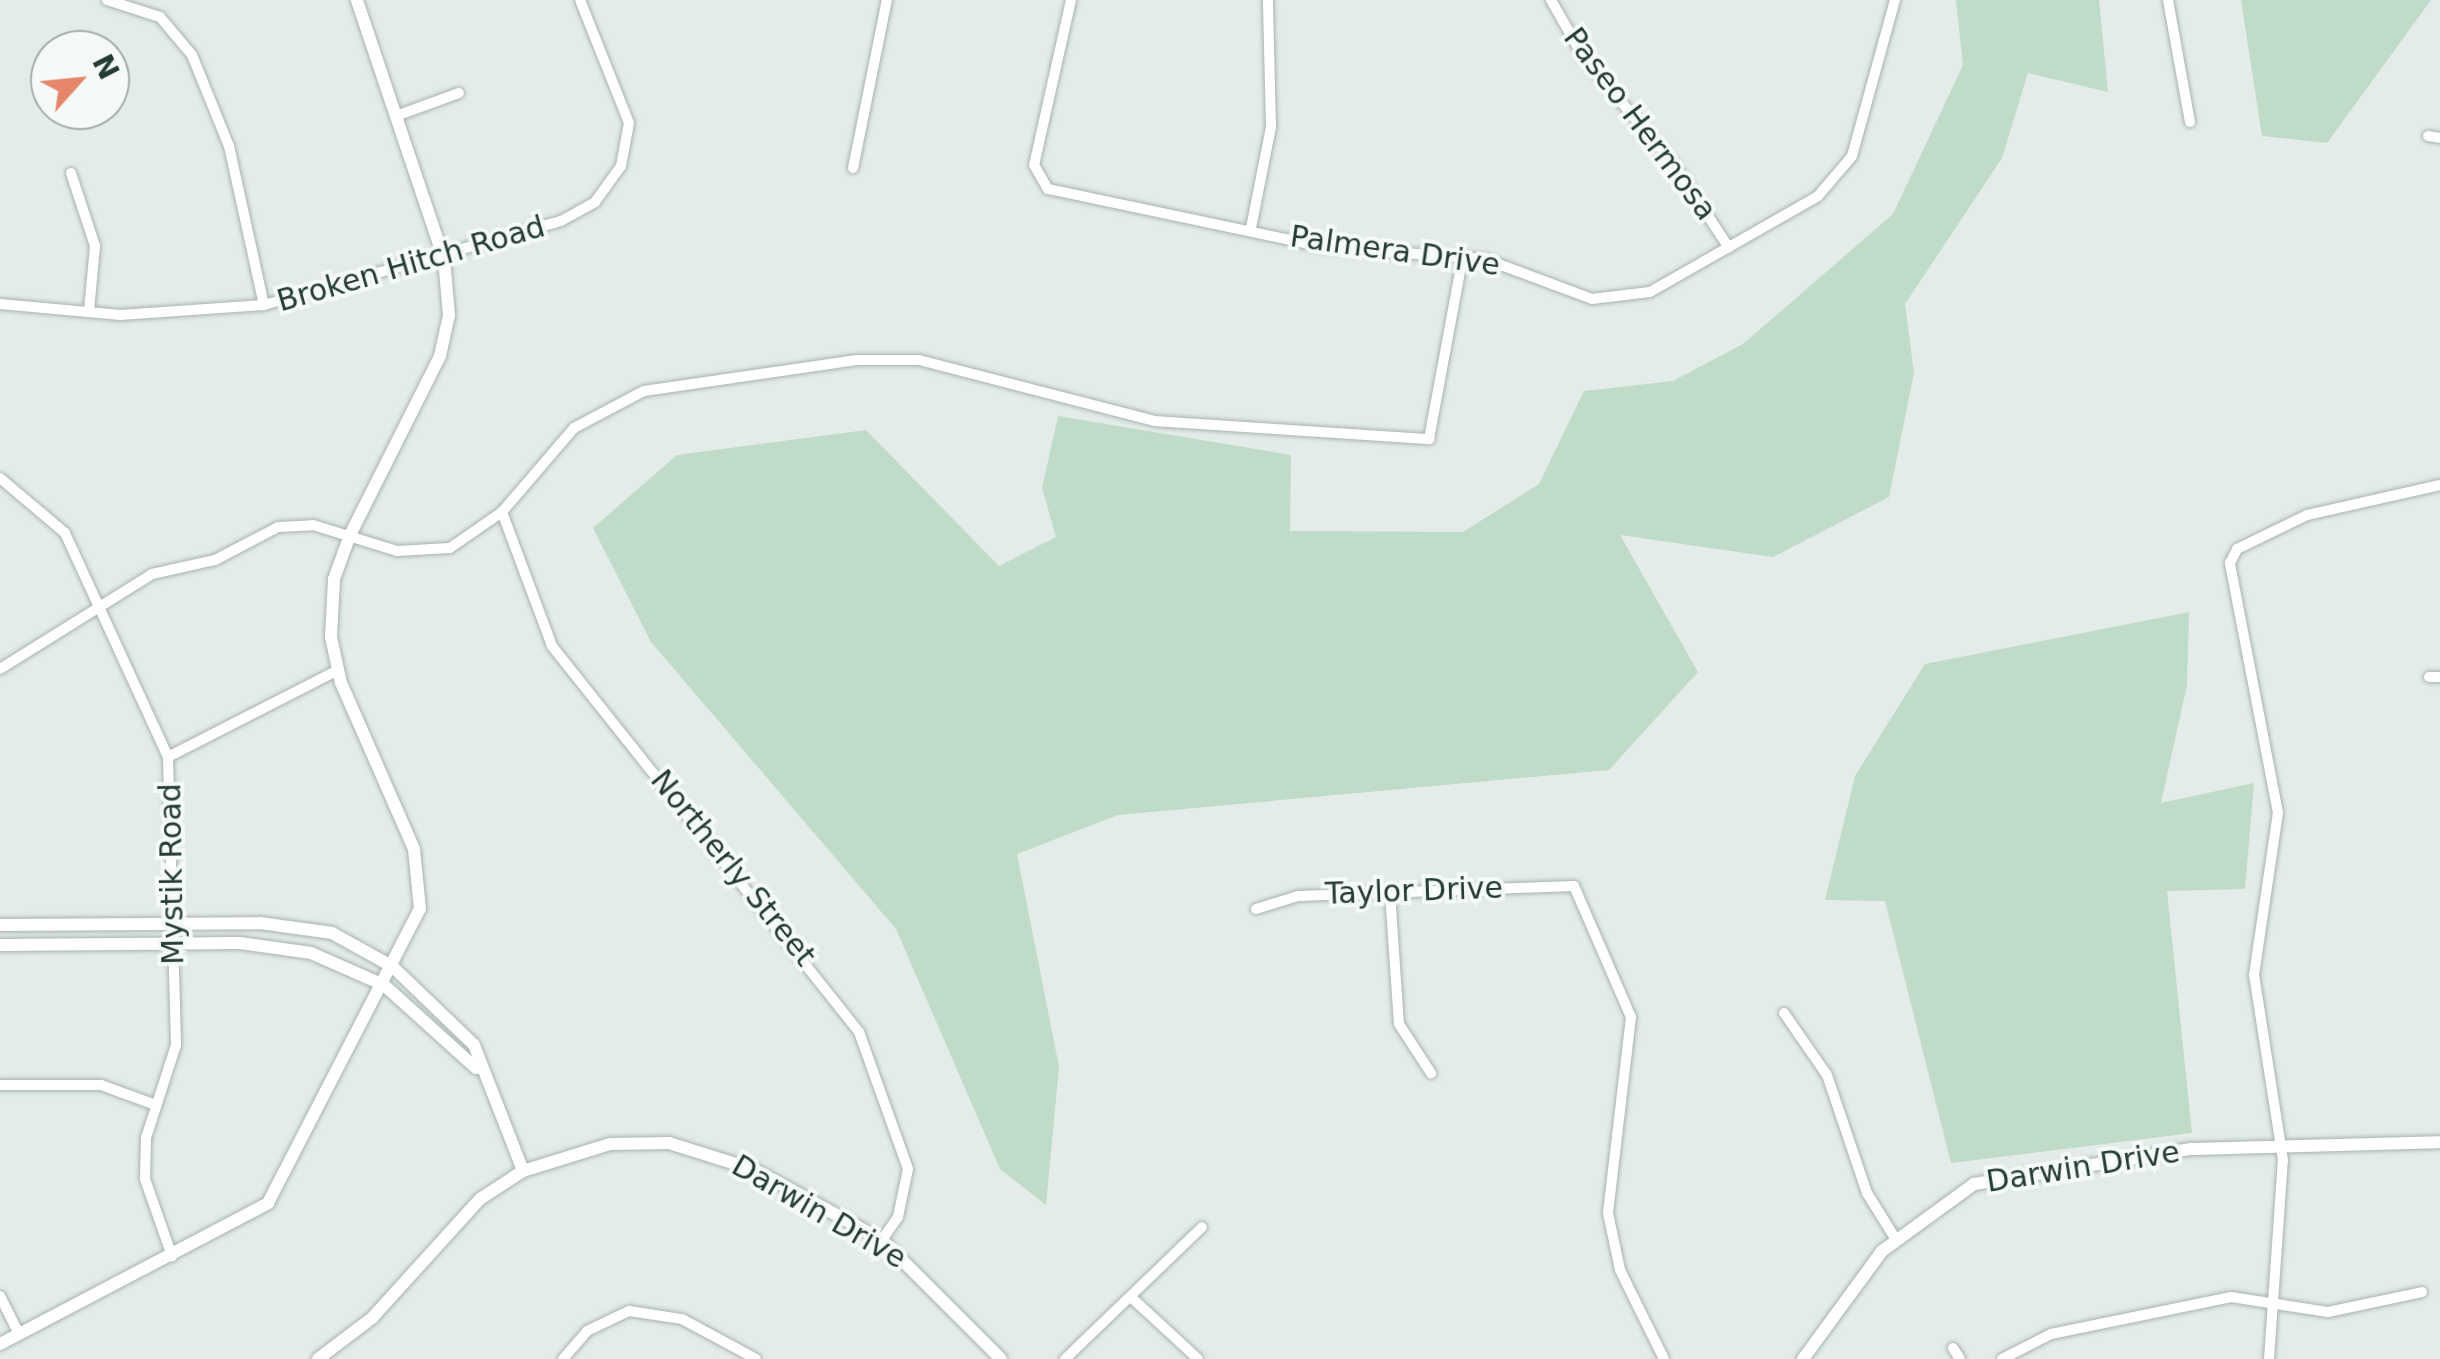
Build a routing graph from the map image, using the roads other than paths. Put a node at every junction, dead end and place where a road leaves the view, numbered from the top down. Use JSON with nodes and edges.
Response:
{"nodes":[{"id":1,"x":107,"y":0,"type":"edge"},
{"id":2,"x":357,"y":0,"type":"edge"},
{"id":3,"x":580,"y":0,"type":"edge"},
{"id":4,"x":887,"y":0,"type":"edge"},
{"id":5,"x":1071,"y":0,"type":"edge"},
{"id":6,"x":1268,"y":0,"type":"edge"},
{"id":7,"x":1551,"y":0,"type":"edge"},
{"id":8,"x":1894,"y":0,"type":"edge"},
{"id":9,"x":2168,"y":0,"type":"edge"},
{"id":10,"x":459,"y":94,"type":"dead end"},
{"id":11,"x":396,"y":116,"type":"junction"},
{"id":12,"x":2190,"y":122,"type":"dead end"},
{"id":13,"x":853,"y":168,"type":"dead end"},
{"id":14,"x":72,"y":173,"type":"dead end"},
{"id":15,"x":1251,"y":228,"type":"junction"},
{"id":16,"x":1729,"y":248,"type":"junction"},
{"id":17,"x":1463,"y":256,"type":"junction"},
{"id":18,"x":444,"y":259,"type":"junction"},
{"id":19,"x":0,"y":304,"type":"edge"},
{"id":20,"x":264,"y":305,"type":"junction"},
{"id":21,"x":88,"y":310,"type":"junction"},
{"id":22,"x":0,"y":478,"type":"edge"},
{"id":23,"x":2440,"y":485,"type":"edge"},
{"id":24,"x":502,"y":512,"type":"junction"},
{"id":25,"x":350,"y":535,"type":"junction"},
{"id":26,"x":102,"y":608,"type":"junction"},
{"id":27,"x":0,"y":669,"type":"edge"},
{"id":28,"x":338,"y":670,"type":"junction"},
{"id":29,"x":168,"y":757,"type":"junction"},
{"id":30,"x":1390,"y":893,"type":"junction"},
{"id":31,"x":1256,"y":909,"type":"dead end"},
{"id":32,"x":172,"y":922,"type":"junction"},
{"id":33,"x":0,"y":925,"type":"edge"},
{"id":34,"x":173,"y":944,"type":"junction"},
{"id":35,"x":0,"y":945,"type":"edge"},
{"id":36,"x":393,"y":968,"type":"junction"},
{"id":37,"x":384,"y":985,"type":"junction"},
{"id":38,"x":1784,"y":1013,"type":"dead end"},
{"id":39,"x":476,"y":1068,"type":"junction"},
{"id":40,"x":1431,"y":1073,"type":"dead end"},
{"id":41,"x":0,"y":1084,"type":"edge"},
{"id":42,"x":156,"y":1105,"type":"junction"},
{"id":43,"x":2440,"y":1142,"type":"edge"},
{"id":44,"x":2282,"y":1143,"type":"junction"},
{"id":45,"x":523,"y":1171,"type":"junction"},
{"id":46,"x":1202,"y":1227,"type":"dead end"},
{"id":47,"x":1896,"y":1238,"type":"junction"},
{"id":48,"x":882,"y":1240,"type":"junction"},
{"id":49,"x":172,"y":1256,"type":"junction"},
{"id":50,"x":2422,"y":1292,"type":"dead end"},
{"id":51,"x":0,"y":1296,"type":"edge"},
{"id":52,"x":1133,"y":1299,"type":"junction"},
{"id":53,"x":2278,"y":1302,"type":"junction"},
{"id":54,"x":19,"y":1334,"type":"junction"},
{"id":55,"x":0,"y":1344,"type":"edge"},
{"id":56,"x":1953,"y":1348,"type":"dead end"},
{"id":57,"x":753,"y":1357,"type":"edge"},
{"id":58,"x":318,"y":1359,"type":"edge"},
{"id":59,"x":563,"y":1359,"type":"edge"},
{"id":60,"x":1001,"y":1359,"type":"edge"},
{"id":61,"x":1065,"y":1359,"type":"edge"},
{"id":62,"x":1198,"y":1359,"type":"edge"},
{"id":63,"x":1664,"y":1359,"type":"edge"},
{"id":64,"x":1803,"y":1359,"type":"edge"},
{"id":65,"x":1960,"y":1359,"type":"edge"},
{"id":66,"x":2002,"y":1359,"type":"edge"},
{"id":67,"x":2269,"y":1359,"type":"edge"}],
"edges":[{"from":1,"to":20,"type":"street"},
{"from":2,"to":11,"type":"street"},
{"from":3,"to":18,"type":"street","name":"Broken Hitch Road"},
{"from":4,"to":13,"type":"street"},
{"from":5,"to":15,"type":"street","name":"Palmera Drive"},
{"from":6,"to":15,"type":"street"},
{"from":7,"to":16,"type":"street","name":"Paseo Hermosa"},
{"from":8,"to":16,"type":"street","name":"Palmera Drive"},
{"from":9,"to":12,"type":"street"},
{"from":10,"to":11,"type":"street"},
{"from":11,"to":18,"type":"street"},
{"from":14,"to":21,"type":"street"},
{"from":15,"to":17,"type":"street","name":"Palmera Drive"},
{"from":16,"to":17,"type":"street","name":"Palmera Drive"},
{"from":17,"to":24,"type":"street"},
{"from":18,"to":20,"type":"street","name":"Broken Hitch Road"},
{"from":18,"to":25,"type":"street"},
{"from":19,"to":21,"type":"street","name":"Broken Hitch Road"},
{"from":20,"to":21,"type":"street","name":"Broken Hitch Road"},
{"from":22,"to":26,"type":"street","name":"Mystik Road"},
{"from":23,"to":44,"type":"street"},
{"from":24,"to":25,"type":"street"},
{"from":24,"to":48,"type":"street","name":"Northerly Street"},
{"from":25,"to":26,"type":"street"},
{"from":25,"to":28,"type":"street"},
{"from":26,"to":27,"type":"street"},
{"from":26,"to":29,"type":"street","name":"Mystik Road"},
{"from":28,"to":29,"type":"street"},
{"from":28,"to":36,"type":"street"},
{"from":29,"to":32,"type":"street","name":"Mystik Road"},
{"from":30,"to":31,"type":"street","name":"Taylor Drive"},
{"from":30,"to":40,"type":"street"},
{"from":30,"to":63,"type":"street","name":"Taylor Drive"},
{"from":32,"to":33,"type":"street"},
{"from":32,"to":34,"type":"street","name":"Mystik Road"},
{"from":32,"to":36,"type":"street"},
{"from":34,"to":35,"type":"street"},
{"from":34,"to":37,"type":"street"},
{"from":34,"to":42,"type":"street","name":"Mystik Road"},
{"from":36,"to":37,"type":"street"},
{"from":36,"to":39,"type":"street"},
{"from":37,"to":39,"type":"street"},
{"from":37,"to":49,"type":"street"},
{"from":38,"to":47,"type":"street"},
{"from":39,"to":45,"type":"street"},
{"from":41,"to":42,"type":"street"},
{"from":42,"to":49,"type":"street","name":"Mystik Road"},
{"from":43,"to":44,"type":"street","name":"Darwin Drive"},
{"from":44,"to":47,"type":"street","name":"Darwin Drive"},
{"from":44,"to":53,"type":"street"},
{"from":45,"to":48,"type":"street","name":"Darwin Drive"},
{"from":45,"to":58,"type":"street","name":"Darwin Drive"},
{"from":46,"to":52,"type":"street"},
{"from":47,"to":64,"type":"street","name":"Darwin Drive"},
{"from":48,"to":60,"type":"street","name":"Darwin Drive"},
{"from":49,"to":54,"type":"street"},
{"from":50,"to":53,"type":"street"},
{"from":51,"to":54,"type":"street"},
{"from":52,"to":61,"type":"street"},
{"from":52,"to":62,"type":"street"},
{"from":53,"to":66,"type":"street"},
{"from":53,"to":67,"type":"street"},
{"from":54,"to":55,"type":"street"},
{"from":56,"to":65,"type":"street"},
{"from":57,"to":59,"type":"street"}]}
